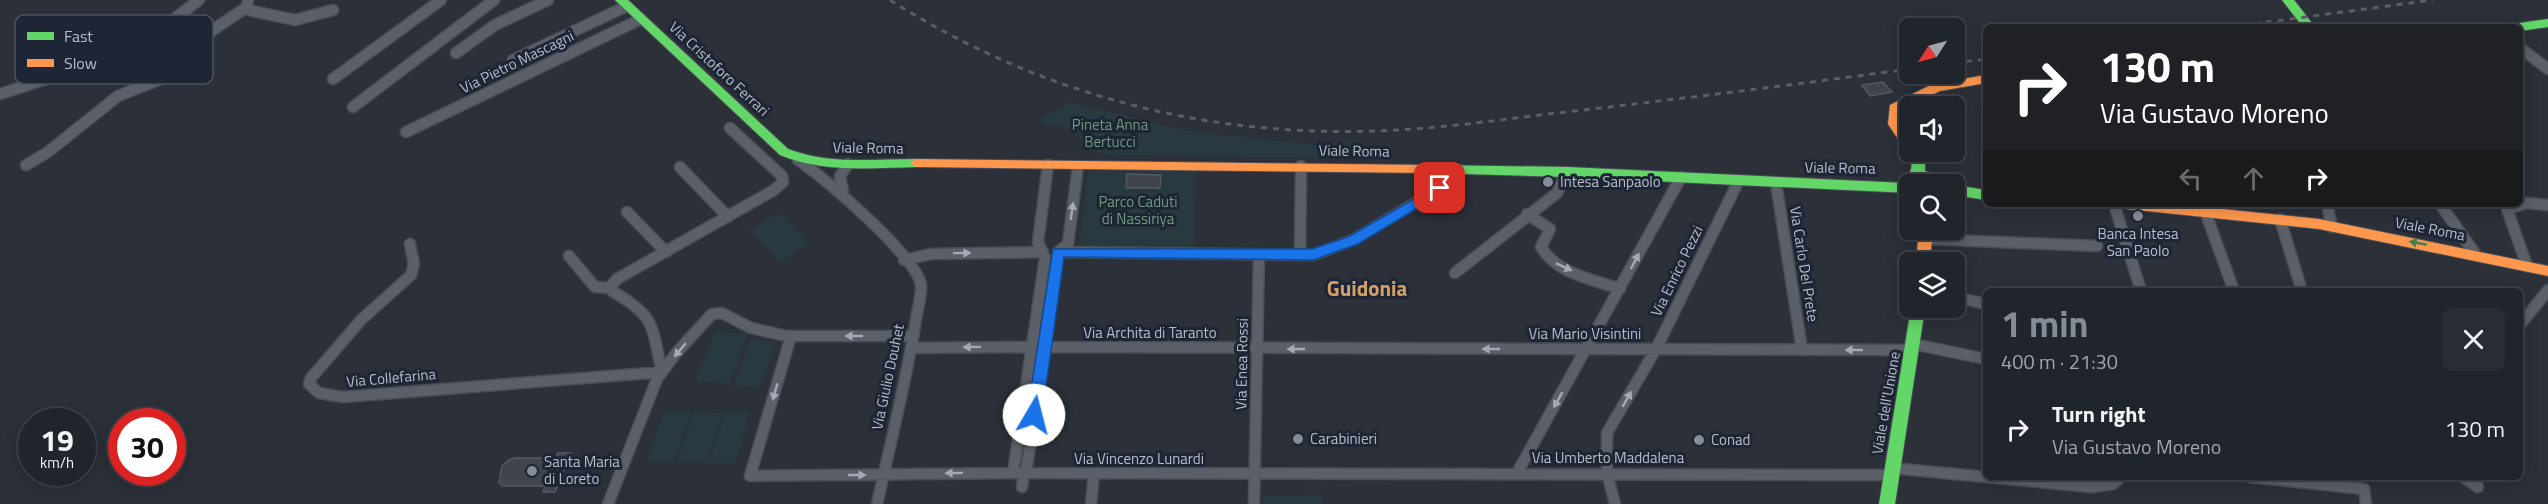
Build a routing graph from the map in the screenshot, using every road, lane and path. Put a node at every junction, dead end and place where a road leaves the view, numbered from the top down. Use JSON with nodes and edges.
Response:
{"nodes":[{"id":1,"x":199,"y":0,"type":"edge"},
{"id":2,"x":441,"y":0,"type":"edge"},
{"id":3,"x":494,"y":0,"type":"edge"},
{"id":4,"x":548,"y":0,"type":"edge"},
{"id":5,"x":2288,"y":0,"type":"edge"},
{"id":6,"x":248,"y":3,"type":"edge"},
{"id":7,"x":624,"y":3,"type":"edge"},
{"id":8,"x":333,"y":10,"type":"dead end"},
{"id":9,"x":181,"y":15,"type":"edge"},
{"id":10,"x":641,"y":19,"type":"junction"},
{"id":11,"x":2305,"y":22,"type":"edge"},
{"id":12,"x":2548,"y":23,"type":"edge"},
{"id":13,"x":2523,"y":27,"type":"edge"},
{"id":14,"x":213,"y":28,"type":"edge"},
{"id":15,"x":2523,"y":50,"type":"edge"},
{"id":16,"x":456,"y":53,"type":"dead end"},
{"id":17,"x":513,"y":60,"type":"dead end"},
{"id":18,"x":2548,"y":69,"type":"edge"},
{"id":19,"x":333,"y":79,"type":"dead end"},
{"id":20,"x":1983,"y":79,"type":"edge"},
{"id":21,"x":30,"y":84,"type":"edge"},
{"id":22,"x":148,"y":84,"type":"edge"},
{"id":23,"x":0,"y":94,"type":"edge"},
{"id":24,"x":1918,"y":96,"type":"edge"},
{"id":25,"x":1899,"y":105,"type":"edge"},
{"id":26,"x":353,"y":107,"type":"dead end"},
{"id":27,"x":730,"y":128,"type":"dead end"},
{"id":28,"x":1899,"y":129,"type":"edge"},
{"id":29,"x":406,"y":132,"type":"dead end"},
{"id":30,"x":797,"y":159,"type":"junction"},
{"id":31,"x":848,"y":164,"type":"junction"},
{"id":32,"x":26,"y":165,"type":"dead end"},
{"id":33,"x":1048,"y":165,"type":"junction"},
{"id":34,"x":1078,"y":165,"type":"junction"},
{"id":35,"x":1301,"y":166,"type":"junction"},
{"id":36,"x":681,"y":167,"type":"dead end"},
{"id":37,"x":1461,"y":170,"type":"junction"},
{"id":38,"x":1567,"y":172,"type":"junction"},
{"id":39,"x":1681,"y":177,"type":"junction"},
{"id":40,"x":1899,"y":179,"type":"edge"},
{"id":41,"x":1738,"y":180,"type":"junction"},
{"id":42,"x":1776,"y":183,"type":"junction"},
{"id":43,"x":843,"y":191,"type":"junction"},
{"id":44,"x":1965,"y":192,"type":"edge"},
{"id":45,"x":1983,"y":195,"type":"edge"},
{"id":46,"x":2523,"y":204,"type":"edge"},
{"id":47,"x":2548,"y":205,"type":"edge"},
{"id":48,"x":2115,"y":207,"type":"edge"},
{"id":49,"x":2160,"y":207,"type":"edge"},
{"id":50,"x":2327,"y":207,"type":"edge"},
{"id":51,"x":2442,"y":207,"type":"edge"},
{"id":52,"x":2514,"y":207,"type":"edge"},
{"id":53,"x":2220,"y":208,"type":"edge"},
{"id":54,"x":2205,"y":211,"type":"junction"},
{"id":55,"x":627,"y":212,"type":"dead end"},
{"id":56,"x":1527,"y":214,"type":"junction"},
{"id":57,"x":728,"y":216,"type":"junction"},
{"id":58,"x":2280,"y":219,"type":"junction"},
{"id":59,"x":2332,"y":227,"type":"junction"},
{"id":60,"x":1965,"y":238,"type":"edge"},
{"id":61,"x":410,"y":244,"type":"dead end"},
{"id":62,"x":2097,"y":246,"type":"dead end"},
{"id":63,"x":666,"y":252,"type":"junction"},
{"id":64,"x":1043,"y":252,"type":"junction"},
{"id":65,"x":1058,"y":252,"type":"junction"},
{"id":66,"x":1259,"y":255,"type":"junction"},
{"id":67,"x":1300,"y":255,"type":"junction"},
{"id":68,"x":2476,"y":255,"type":"junction"},
{"id":69,"x":569,"y":256,"type":"dead end"},
{"id":70,"x":904,"y":260,"type":"junction"},
{"id":71,"x":2527,"y":266,"type":"junction"},
{"id":72,"x":2547,"y":272,"type":"edge"},
{"id":73,"x":1455,"y":273,"type":"dead end"},
{"id":74,"x":610,"y":288,"type":"junction"},
{"id":75,"x":2139,"y":288,"type":"edge"},
{"id":76,"x":2233,"y":288,"type":"edge"},
{"id":77,"x":2301,"y":288,"type":"edge"},
{"id":78,"x":1620,"y":289,"type":"junction"},
{"id":79,"x":2548,"y":290,"type":"edge"},
{"id":80,"x":1965,"y":299,"type":"edge"},
{"id":81,"x":1983,"y":303,"type":"edge"},
{"id":82,"x":1917,"y":318,"type":"edge"},
{"id":83,"x":2523,"y":321,"type":"edge"},
{"id":84,"x":791,"y":336,"type":"junction"},
{"id":85,"x":912,"y":342,"type":"junction"},
{"id":86,"x":1031,"y":347,"type":"junction"},
{"id":87,"x":1044,"y":347,"type":"junction"},
{"id":88,"x":1913,"y":347,"type":"junction"},
{"id":89,"x":1257,"y":349,"type":"junction"},
{"id":90,"x":1586,"y":349,"type":"junction"},
{"id":91,"x":1656,"y":349,"type":"junction"},
{"id":92,"x":1802,"y":350,"type":"junction"},
{"id":93,"x":1983,"y":359,"type":"edge"},
{"id":94,"x":662,"y":372,"type":"junction"},
{"id":95,"x":1890,"y":471,"type":"junction"},
{"id":96,"x":1021,"y":473,"type":"junction"},
{"id":97,"x":1517,"y":473,"type":"junction"},
{"id":98,"x":1607,"y":473,"type":"junction"},
{"id":99,"x":1094,"y":474,"type":"junction"},
{"id":100,"x":883,"y":475,"type":"junction"},
{"id":101,"x":1254,"y":475,"type":"junction"},
{"id":102,"x":1983,"y":478,"type":"edge"},
{"id":103,"x":2003,"y":480,"type":"edge"},
{"id":104,"x":2118,"y":480,"type":"edge"},
{"id":105,"x":2306,"y":480,"type":"edge"},
{"id":106,"x":2468,"y":480,"type":"edge"},
{"id":107,"x":2362,"y":483,"type":"edge"},
{"id":108,"x":1022,"y":487,"type":"dead end"},
{"id":109,"x":2478,"y":487,"type":"dead end"},
{"id":110,"x":608,"y":504,"type":"edge"},
{"id":111,"x":877,"y":504,"type":"edge"},
{"id":112,"x":1091,"y":504,"type":"edge"},
{"id":113,"x":1254,"y":504,"type":"edge"},
{"id":114,"x":1615,"y":504,"type":"edge"},
{"id":115,"x":1887,"y":504,"type":"edge"},
{"id":116,"x":2366,"y":504,"type":"edge"}],
"edges":[{"from":1,"to":9,"type":"street"},
{"from":2,"to":19,"type":"street"},
{"from":3,"to":26,"type":"street"},
{"from":4,"to":16,"type":"street"},
{"from":5,"to":11,"type":"main road"},
{"from":6,"to":8,"type":"street"},
{"from":6,"to":14,"type":"street"},
{"from":7,"to":10,"type":"main road","name":"Via Cristoforo Ferrari"},
{"from":7,"to":17,"type":"street"},
{"from":10,"to":29,"type":"street","name":"Via Pietro Mascagni"},
{"from":10,"to":30,"type":"main road","name":"Via Cristoforo Ferrari"},
{"from":12,"to":13,"type":"main road"},
{"from":15,"to":18,"type":"street"},
{"from":20,"to":24,"type":"main road"},
{"from":21,"to":23,"type":"street"},
{"from":22,"to":32,"type":"street"},
{"from":25,"to":28,"type":"main road"},
{"from":27,"to":57,"type":"street"},
{"from":30,"to":31,"type":"main road","name":"Viale Roma"},
{"from":30,"to":43,"type":"street","name":"Via Giulio Douhet"},
{"from":31,"to":33,"type":"main road","name":"Viale Roma"},
{"from":31,"to":43,"type":"street"},
{"from":33,"to":34,"type":"main road","name":"Viale Roma"},
{"from":33,"to":64,"type":"street"},
{"from":34,"to":35,"type":"main road","name":"Viale Roma"},
{"from":65,"to":34,"type":"street","one_way":true},
{"from":35,"to":37,"type":"main road","name":"Viale Roma"},
{"from":35,"to":67,"type":"street"},
{"from":36,"to":57,"type":"street"},
{"from":37,"to":38,"type":"main road","name":"Viale Roma"},
{"from":37,"to":67,"type":"street"},
{"from":38,"to":39,"type":"main road","name":"Viale Roma"},
{"from":38,"to":56,"type":"street"},
{"from":39,"to":41,"type":"main road","name":"Viale Roma"},
{"from":78,"to":39,"type":"street","one_way":true},
{"from":40,"to":42,"type":"main road","name":"Viale Roma"},
{"from":41,"to":42,"type":"main road","name":"Viale Roma"},
{"from":41,"to":91,"type":"street","name":"Via Enrico Pezzi"},
{"from":42,"to":92,"type":"street","name":"Via Carlo Del Prete"},
{"from":43,"to":70,"type":"street","name":"Via Giulio Douhet"},
{"from":44,"to":45,"type":"main road"},
{"from":46,"to":47,"type":"street"},
{"from":48,"to":75,"type":"street"},
{"from":49,"to":54,"type":"main road","name":"Viale Roma"},
{"from":50,"to":59,"type":"street"},
{"from":51,"to":68,"type":"street"},
{"from":52,"to":71,"type":"street"},
{"from":53,"to":54,"type":"main road","name":"Viale Roma"},
{"from":53,"to":58,"type":"main road","name":"Viale Roma"},
{"from":54,"to":76,"type":"street"},
{"from":55,"to":63,"type":"street"},
{"from":56,"to":73,"type":"street"},
{"from":56,"to":78,"type":"street","one_way":true},
{"from":57,"to":63,"type":"street"},
{"from":58,"to":59,"type":"main road","name":"Viale Roma"},
{"from":58,"to":77,"type":"street"},
{"from":68,"to":59,"type":"main road","name":"Viale Roma","one_way":true},
{"from":60,"to":62,"type":"street"},
{"from":61,"to":94,"type":"street","name":"Via Collefarina"},
{"from":63,"to":74,"type":"street"},
{"from":70,"to":64,"type":"street","one_way":true},
{"from":64,"to":86,"type":"street"},
{"from":65,"to":66,"type":"street"},
{"from":65,"to":87,"type":"street"},
{"from":66,"to":67,"type":"street"},
{"from":66,"to":89,"type":"street","name":"Via Enea Rossi"},
{"from":68,"to":71,"type":"main road","name":"Viale Roma"},
{"from":69,"to":74,"type":"street"},
{"from":70,"to":85,"type":"street","name":"Via Giulio Douhet"},
{"from":71,"to":72,"type":"main road","name":"Viale Roma"},
{"from":74,"to":94,"type":"street"},
{"from":78,"to":90,"type":"street"},
{"from":79,"to":83,"type":"street"},
{"from":80,"to":81,"type":"street"},
{"from":82,"to":88,"type":"main road","name":"Viale dell'Unione"},
{"from":85,"to":84,"type":"street","one_way":true},
{"from":84,"to":94,"type":"street","one_way":true},
{"from":84,"to":100,"type":"street","name":"Via Vincenzo Lunardi","one_way":true},
{"from":86,"to":85,"type":"street","one_way":true},
{"from":85,"to":100,"type":"street","name":"Via Giulio Douhet"},
{"from":86,"to":96,"type":"street"},
{"from":87,"to":89,"type":"street","name":"Via Archita di Taranto"},
{"from":87,"to":96,"type":"street"},
{"from":88,"to":92,"type":"street","name":"Via Mario Visintini","one_way":true},
{"from":88,"to":93,"type":"street","name":"Via Mario Visintini"},
{"from":88,"to":95,"type":"main road","name":"Viale dell'Unione"},
{"from":90,"to":89,"type":"street","name":"Via Mario Visintini","one_way":true},
{"from":89,"to":101,"type":"street","name":"Via Enea Rossi"},
{"from":90,"to":91,"type":"street","name":"Via Mario Visintini"},
{"from":90,"to":97,"type":"street","one_way":true},
{"from":91,"to":92,"type":"street","name":"Via Mario Visintini"},
{"from":98,"to":91,"type":"street","name":"Via Enrico Pezzi","one_way":true},
{"from":94,"to":110,"type":"street"},
{"from":95,"to":98,"type":"street","name":"Via Umberto Maddalena"},
{"from":95,"to":102,"type":"street","name":"Via Umberto Maddalena"},
{"from":95,"to":115,"type":"main road","name":"Viale dell'Unione"},
{"from":96,"to":99,"type":"street","name":"Via Vincenzo Lunardi"},
{"from":96,"to":100,"type":"street","name":"Via Vincenzo Lunardi","one_way":true},
{"from":96,"to":108,"type":"street"},
{"from":97,"to":98,"type":"street","name":"Via Umberto Maddalena"},
{"from":97,"to":101,"type":"street","name":"Via Umberto Maddalena"},
{"from":98,"to":114,"type":"street","name":"Via Enrico Pezzi"},
{"from":99,"to":101,"type":"street","name":"Via Vincenzo Lunardi"},
{"from":99,"to":112,"type":"street"},
{"from":100,"to":111,"type":"street","name":"Via Giulio Douhet"},
{"from":101,"to":113,"type":"street","name":"Via Enea Rossi"},
{"from":103,"to":104,"type":"street","name":"Via Umberto Maddalena"},
{"from":105,"to":107,"type":"street"},
{"from":106,"to":109,"type":"street"},
{"from":107,"to":116,"type":"street"}]}
